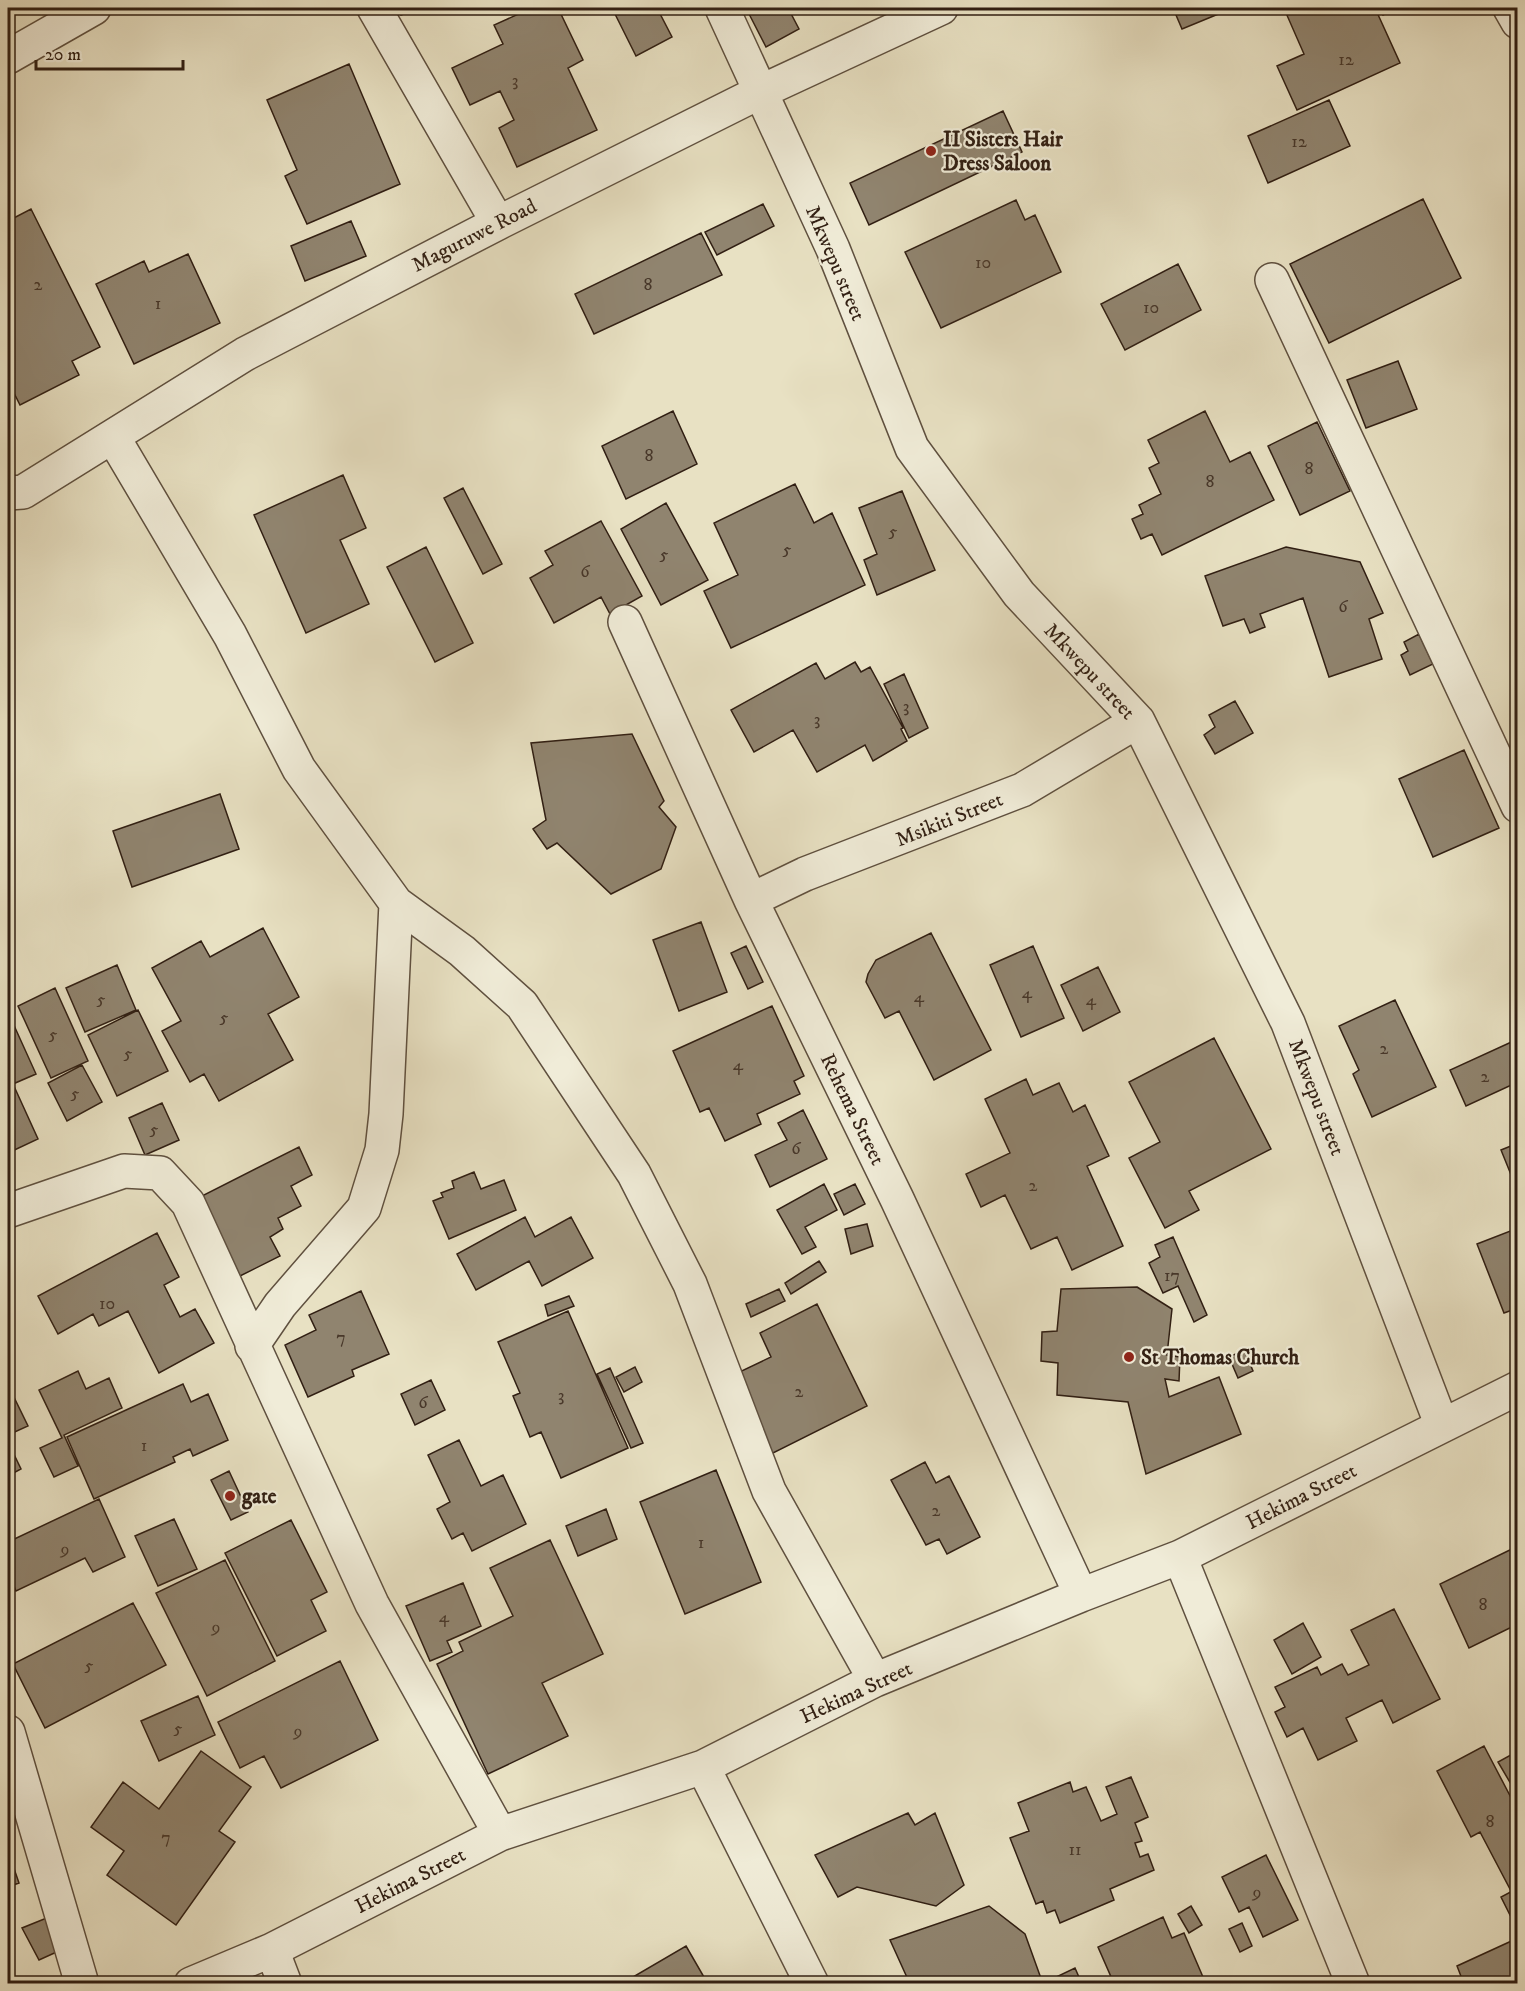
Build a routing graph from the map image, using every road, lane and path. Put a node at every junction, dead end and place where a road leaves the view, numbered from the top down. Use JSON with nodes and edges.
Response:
{"nodes":[{"id":1,"x":94,"y":8,"type":"edge"},
{"id":2,"x":374,"y":8,"type":"edge"},
{"id":3,"x":722,"y":8,"type":"edge"},
{"id":4,"x":941,"y":8,"type":"edge"},
{"id":5,"x":1510,"y":8,"type":"edge"},
{"id":6,"x":1518,"y":22,"type":"edge"},
{"id":7,"x":8,"y":57,"type":"edge"},
{"id":8,"x":760,"y":92,"type":"junction"},
{"id":9,"x":498,"y":222,"type":"junction"},
{"id":10,"x":1272,"y":280,"type":"dead end"},
{"id":11,"x":113,"y":437,"type":"junction"},
{"id":12,"x":15,"y":493,"type":"edge"},
{"id":13,"x":625,"y":622,"type":"dead end"},
{"id":14,"x":1138,"y":721,"type":"junction"},
{"id":15,"x":1518,"y":806,"type":"edge"},
{"id":16,"x":751,"y":900,"type":"junction"},
{"id":17,"x":396,"y":903,"type":"junction"},
{"id":18,"x":8,"y":1211,"type":"edge"},
{"id":19,"x":252,"y":1346,"type":"junction"},
{"id":20,"x":1518,"y":1388,"type":"edge"},
{"id":21,"x":1442,"y":1426,"type":"junction"},
{"id":22,"x":1180,"y":1557,"type":"junction"},
{"id":23,"x":1081,"y":1595,"type":"junction"},
{"id":24,"x":875,"y":1680,"type":"junction"},
{"id":25,"x":8,"y":1732,"type":"edge"},
{"id":26,"x":702,"y":1767,"type":"junction"},
{"id":27,"x":500,"y":1834,"type":"junction"},
{"id":28,"x":272,"y":1950,"type":"junction"},
{"id":29,"x":82,"y":1983,"type":"edge"},
{"id":30,"x":191,"y":1983,"type":"edge"},
{"id":31,"x":285,"y":1983,"type":"edge"},
{"id":32,"x":812,"y":1983,"type":"edge"},
{"id":33,"x":1353,"y":1983,"type":"edge"}],
"edges":[{"from":1,"to":7,"type":"street"},
{"from":2,"to":9,"type":"street"},
{"from":3,"to":8,"type":"street","name":"Mkwepu street"},
{"from":4,"to":8,"type":"street","name":"Maguruwe Road"},
{"from":5,"to":6,"type":"street"},
{"from":8,"to":9,"type":"street","name":"Maguruwe Road"},
{"from":8,"to":14,"type":"street","name":"Mkwepu street"},
{"from":9,"to":11,"type":"street","name":"Maguruwe Road"},
{"from":10,"to":15,"type":"street"},
{"from":11,"to":12,"type":"street","name":"Maguruwe Road"},
{"from":11,"to":17,"type":"street"},
{"from":13,"to":16,"type":"street","name":"Rehema Street"},
{"from":14,"to":16,"type":"street","name":"Msikiti Street"},
{"from":14,"to":21,"type":"street","name":"Mkwepu street"},
{"from":16,"to":23,"type":"street","name":"Rehema Street"},
{"from":17,"to":19,"type":"street"},
{"from":17,"to":24,"type":"street"},
{"from":18,"to":19,"type":"street"},
{"from":19,"to":27,"type":"street"},
{"from":20,"to":21,"type":"street","name":"Hekima Street"},
{"from":21,"to":22,"type":"street","name":"Hekima Street"},
{"from":22,"to":23,"type":"street","name":"Hekima Street"},
{"from":22,"to":33,"type":"street"},
{"from":23,"to":24,"type":"street","name":"Hekima Street"},
{"from":24,"to":26,"type":"street","name":"Hekima Street"},
{"from":25,"to":29,"type":"street"},
{"from":26,"to":27,"type":"street","name":"Hekima Street"},
{"from":26,"to":32,"type":"street"},
{"from":27,"to":28,"type":"street","name":"Hekima Street"},
{"from":28,"to":30,"type":"street","name":"Hekima Street"},
{"from":28,"to":31,"type":"street"}]}
